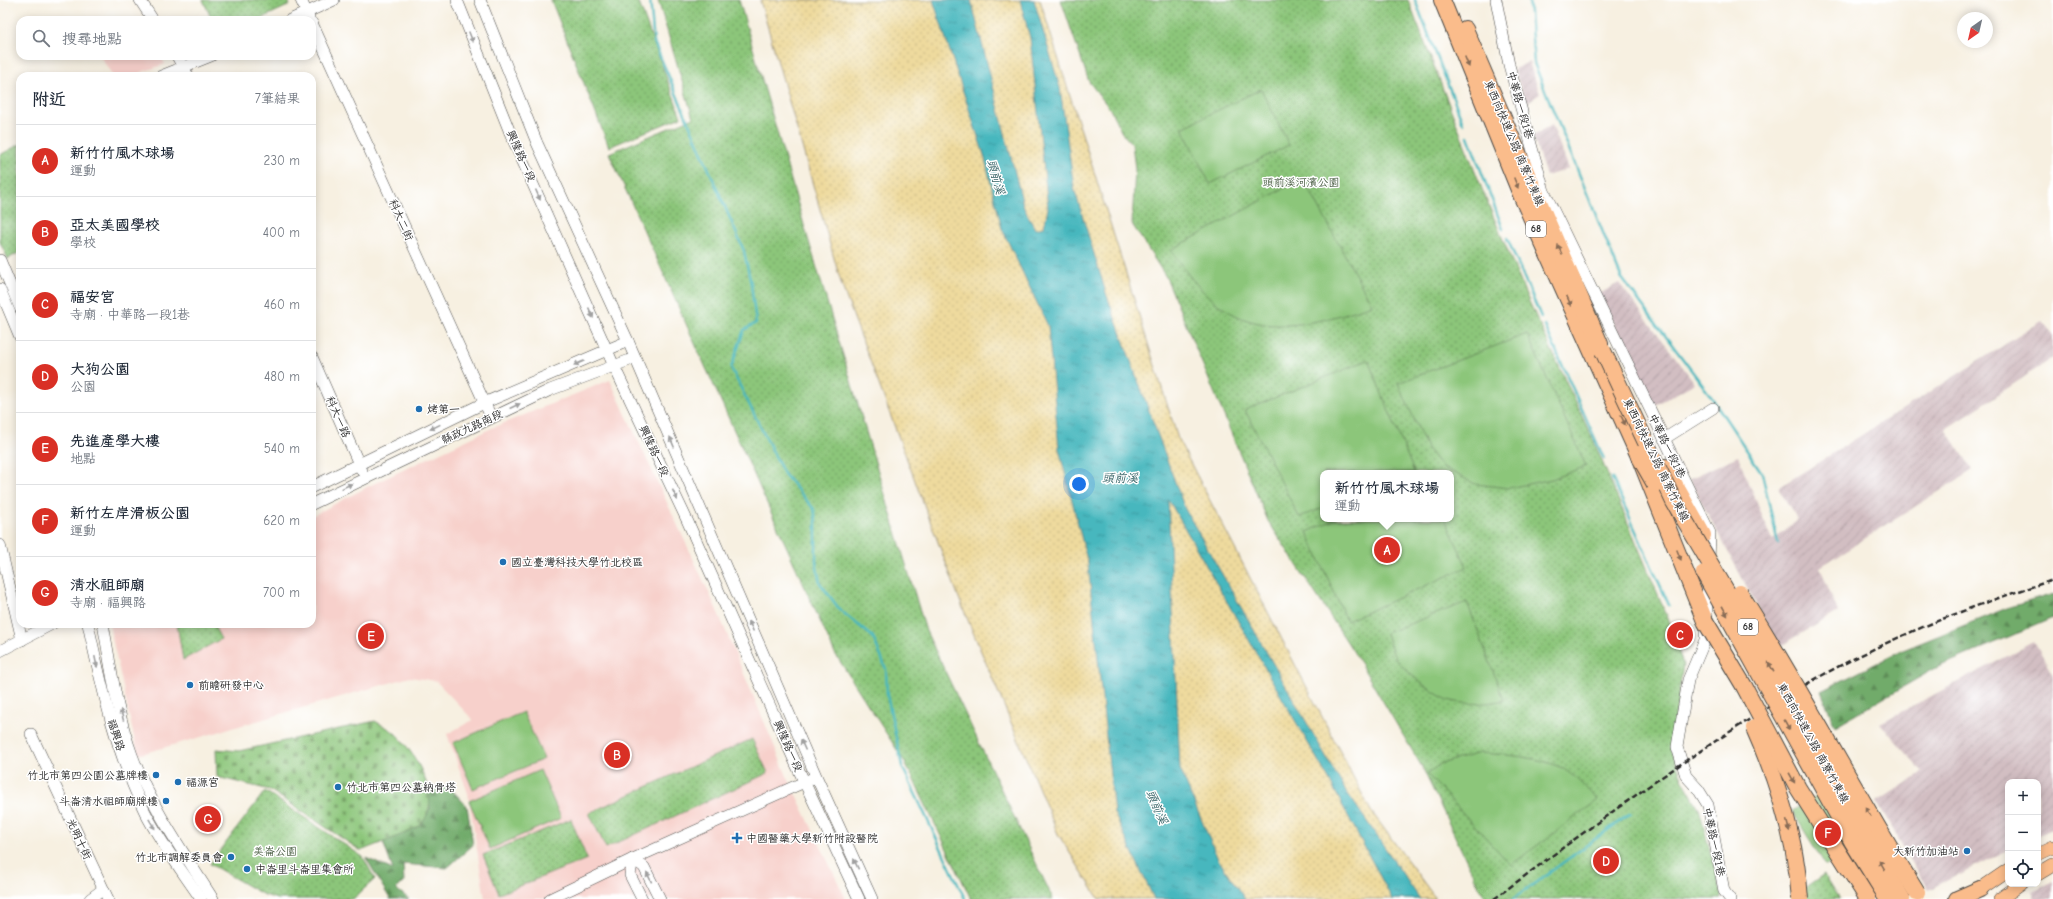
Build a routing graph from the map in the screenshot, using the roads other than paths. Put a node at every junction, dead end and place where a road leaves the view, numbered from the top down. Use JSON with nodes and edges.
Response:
{"nodes":[{"id":1,"x":140,"y":0,"type":"edge"},
{"id":2,"x":301,"y":0,"type":"edge"},
{"id":3,"x":334,"y":0,"type":"edge"},
{"id":4,"x":457,"y":0,"type":"edge"},
{"id":5,"x":480,"y":0,"type":"edge"},
{"id":6,"x":1442,"y":0,"type":"edge"},
{"id":7,"x":1453,"y":0,"type":"edge"},
{"id":8,"x":1496,"y":0,"type":"edge"},
{"id":9,"x":150,"y":16,"type":"edge"},
{"id":10,"x":309,"y":16,"type":"edge"},
{"id":11,"x":316,"y":32,"type":"edge"},
{"id":12,"x":179,"y":60,"type":"edge"},
{"id":13,"x":205,"y":60,"type":"edge"},
{"id":14,"x":186,"y":72,"type":"edge"},
{"id":15,"x":0,"y":260,"type":"edge"},
{"id":16,"x":0,"y":288,"type":"edge"},
{"id":17,"x":16,"y":298,"type":"edge"},
{"id":18,"x":16,"y":327,"type":"edge"},
{"id":19,"x":628,"y":341,"type":"junction"},
{"id":20,"x":608,"y":350,"type":"junction"},
{"id":21,"x":1603,"y":350,"type":"junction"},
{"id":22,"x":635,"y":358,"type":"junction"},
{"id":23,"x":614,"y":366,"type":"junction"},
{"id":24,"x":316,"y":367,"type":"edge"},
{"id":25,"x":484,"y":403,"type":"junction"},
{"id":26,"x":1713,"y":408,"type":"dead end"},
{"id":27,"x":491,"y":417,"type":"junction"},
{"id":28,"x":1664,"y":439,"type":"junction"},
{"id":29,"x":1638,"y":454,"type":"junction"},
{"id":30,"x":359,"y":465,"type":"junction"},
{"id":31,"x":365,"y":477,"type":"junction"},
{"id":32,"x":316,"y":485,"type":"edge"},
{"id":33,"x":316,"y":502,"type":"edge"},
{"id":34,"x":0,"y":545,"type":"edge"},
{"id":35,"x":16,"y":614,"type":"edge"},
{"id":36,"x":1705,"y":621,"type":"junction"},
{"id":37,"x":19,"y":628,"type":"edge"},
{"id":38,"x":44,"y":628,"type":"edge"},
{"id":39,"x":89,"y":628,"type":"edge"},
{"id":40,"x":104,"y":628,"type":"edge"},
{"id":41,"x":22,"y":640,"type":"junction"},
{"id":42,"x":0,"y":651,"type":"edge"},
{"id":43,"x":31,"y":734,"type":"dead end"},
{"id":44,"x":816,"y":776,"type":"junction"},
{"id":45,"x":804,"y":782,"type":"junction"},
{"id":46,"x":2053,"y":847,"type":"edge"},
{"id":47,"x":2041,"y":853,"type":"edge"},
{"id":48,"x":633,"y":859,"type":"junction"},
{"id":49,"x":2053,"y":865,"type":"edge"},
{"id":50,"x":2005,"y":872,"type":"edge"},
{"id":51,"x":2041,"y":872,"type":"edge"},
{"id":52,"x":2017,"y":887,"type":"edge"},
{"id":53,"x":1980,"y":889,"type":"junction"},
{"id":54,"x":105,"y":895,"type":"edge"},
{"id":55,"x":1921,"y":897,"type":"edge"},
{"id":56,"x":90,"y":899,"type":"edge"},
{"id":57,"x":201,"y":899,"type":"edge"},
{"id":58,"x":213,"y":899,"type":"edge"},
{"id":59,"x":550,"y":899,"type":"edge"},
{"id":60,"x":642,"y":899,"type":"edge"},
{"id":61,"x":660,"y":899,"type":"edge"},
{"id":62,"x":859,"y":899,"type":"edge"},
{"id":63,"x":872,"y":899,"type":"edge"},
{"id":64,"x":1730,"y":899,"type":"edge"},
{"id":65,"x":1800,"y":899,"type":"edge"},
{"id":66,"x":1868,"y":899,"type":"edge"},
{"id":67,"x":1888,"y":899,"type":"edge"},
{"id":68,"x":1902,"y":899,"type":"edge"},
{"id":69,"x":1957,"y":899,"type":"edge"},
{"id":70,"x":1967,"y":899,"type":"edge"},
{"id":71,"x":2000,"y":899,"type":"edge"}],
"edges":[{"from":1,"to":9,"type":"street"},
{"from":2,"to":10,"type":"street"},
{"from":3,"to":10,"type":"street"},
{"from":4,"to":20,"type":"street","name":"興隆路一段","one_way":true},
{"from":5,"to":19,"type":"street","name":"興隆路一段"},
{"from":6,"to":29,"type":"highway","name":"東西向快速公路 南寮竹東線","number":"68","one_way":true},
{"from":21,"to":7,"type":"highway","name":"東西向快速公路 南寮竹東線","number":"68","one_way":true},
{"from":8,"to":28,"type":"street","name":"中華路一段1巷"},
{"from":11,"to":25,"type":"street","name":"科大二街"},
{"from":12,"to":14,"type":"street"},
{"from":13,"to":14,"type":"street"},
{"from":15,"to":17,"type":"street"},
{"from":16,"to":18,"type":"street"},
{"from":19,"to":20,"type":"street","name":"縣政九路南段"},
{"from":19,"to":22,"type":"street","name":"興隆路一段"},
{"from":20,"to":23,"type":"street","name":"興隆路一段"},
{"from":20,"to":25,"type":"street","name":"縣政九路南段","one_way":true},
{"from":55,"to":21,"type":"highway","one_way":true,"bridge":true},
{"from":68,"to":21,"type":"highway","name":"東西向快速公路 南寮竹東線","number":"68","one_way":true,"bridge":true},
{"from":22,"to":23,"type":"street","name":"縣政九路南段"},
{"from":44,"to":22,"type":"street","name":"興隆路一段","one_way":true},
{"from":27,"to":23,"type":"street","name":"縣政九路南段","one_way":true},
{"from":23,"to":45,"type":"street","name":"興隆路一段","one_way":true},
{"from":24,"to":30,"type":"street","name":"科大一路"},
{"from":25,"to":27,"type":"street","name":"科大二街"},
{"from":25,"to":30,"type":"street","name":"縣政九路南段","one_way":true},
{"from":26,"to":28,"type":"street"},
{"from":27,"to":31,"type":"street","name":"縣政九路南段"},
{"from":28,"to":64,"type":"street","name":"中華路一段1巷"},
{"from":29,"to":36,"type":"highway","one_way":true,"bridge":true},
{"from":29,"to":67,"type":"highway","name":"東西向快速公路 南寮竹東線","number":"68","one_way":true,"bridge":true},
{"from":30,"to":31,"type":"street","name":"科大一路"},
{"from":30,"to":32,"type":"street","name":"縣政九路南段"},
{"from":33,"to":31,"type":"street","name":"縣政九路南段","one_way":true},
{"from":34,"to":35,"type":"street"},
{"from":36,"to":65,"type":"highway","one_way":true,"bridge":true},
{"from":36,"to":66,"type":"highway","one_way":true,"bridge":true},
{"from":37,"to":41,"type":"street"},
{"from":38,"to":41,"type":"street"},
{"from":39,"to":57,"type":"street","name":"福興路","one_way":true},
{"from":58,"to":40,"type":"street","name":"福興路","one_way":true},
{"from":41,"to":42,"type":"street"},
{"from":43,"to":54,"type":"street","name":"光明十街"},
{"from":44,"to":45,"type":"street"},
{"from":63,"to":44,"type":"street","name":"興隆路一段","one_way":true},
{"from":45,"to":48,"type":"street"},
{"from":45,"to":62,"type":"street","name":"興隆路一段"},
{"from":46,"to":47,"type":"main road"},
{"from":48,"to":59,"type":"street"},
{"from":48,"to":60,"type":"street"},
{"from":61,"to":48,"type":"street","one_way":true},
{"from":49,"to":51,"type":"main road"},
{"from":50,"to":53,"type":"main road"},
{"from":52,"to":71,"type":"main road"},
{"from":53,"to":69,"type":"highway"},
{"from":53,"to":70,"type":"main road"},
{"from":54,"to":56,"type":"street"}]}
